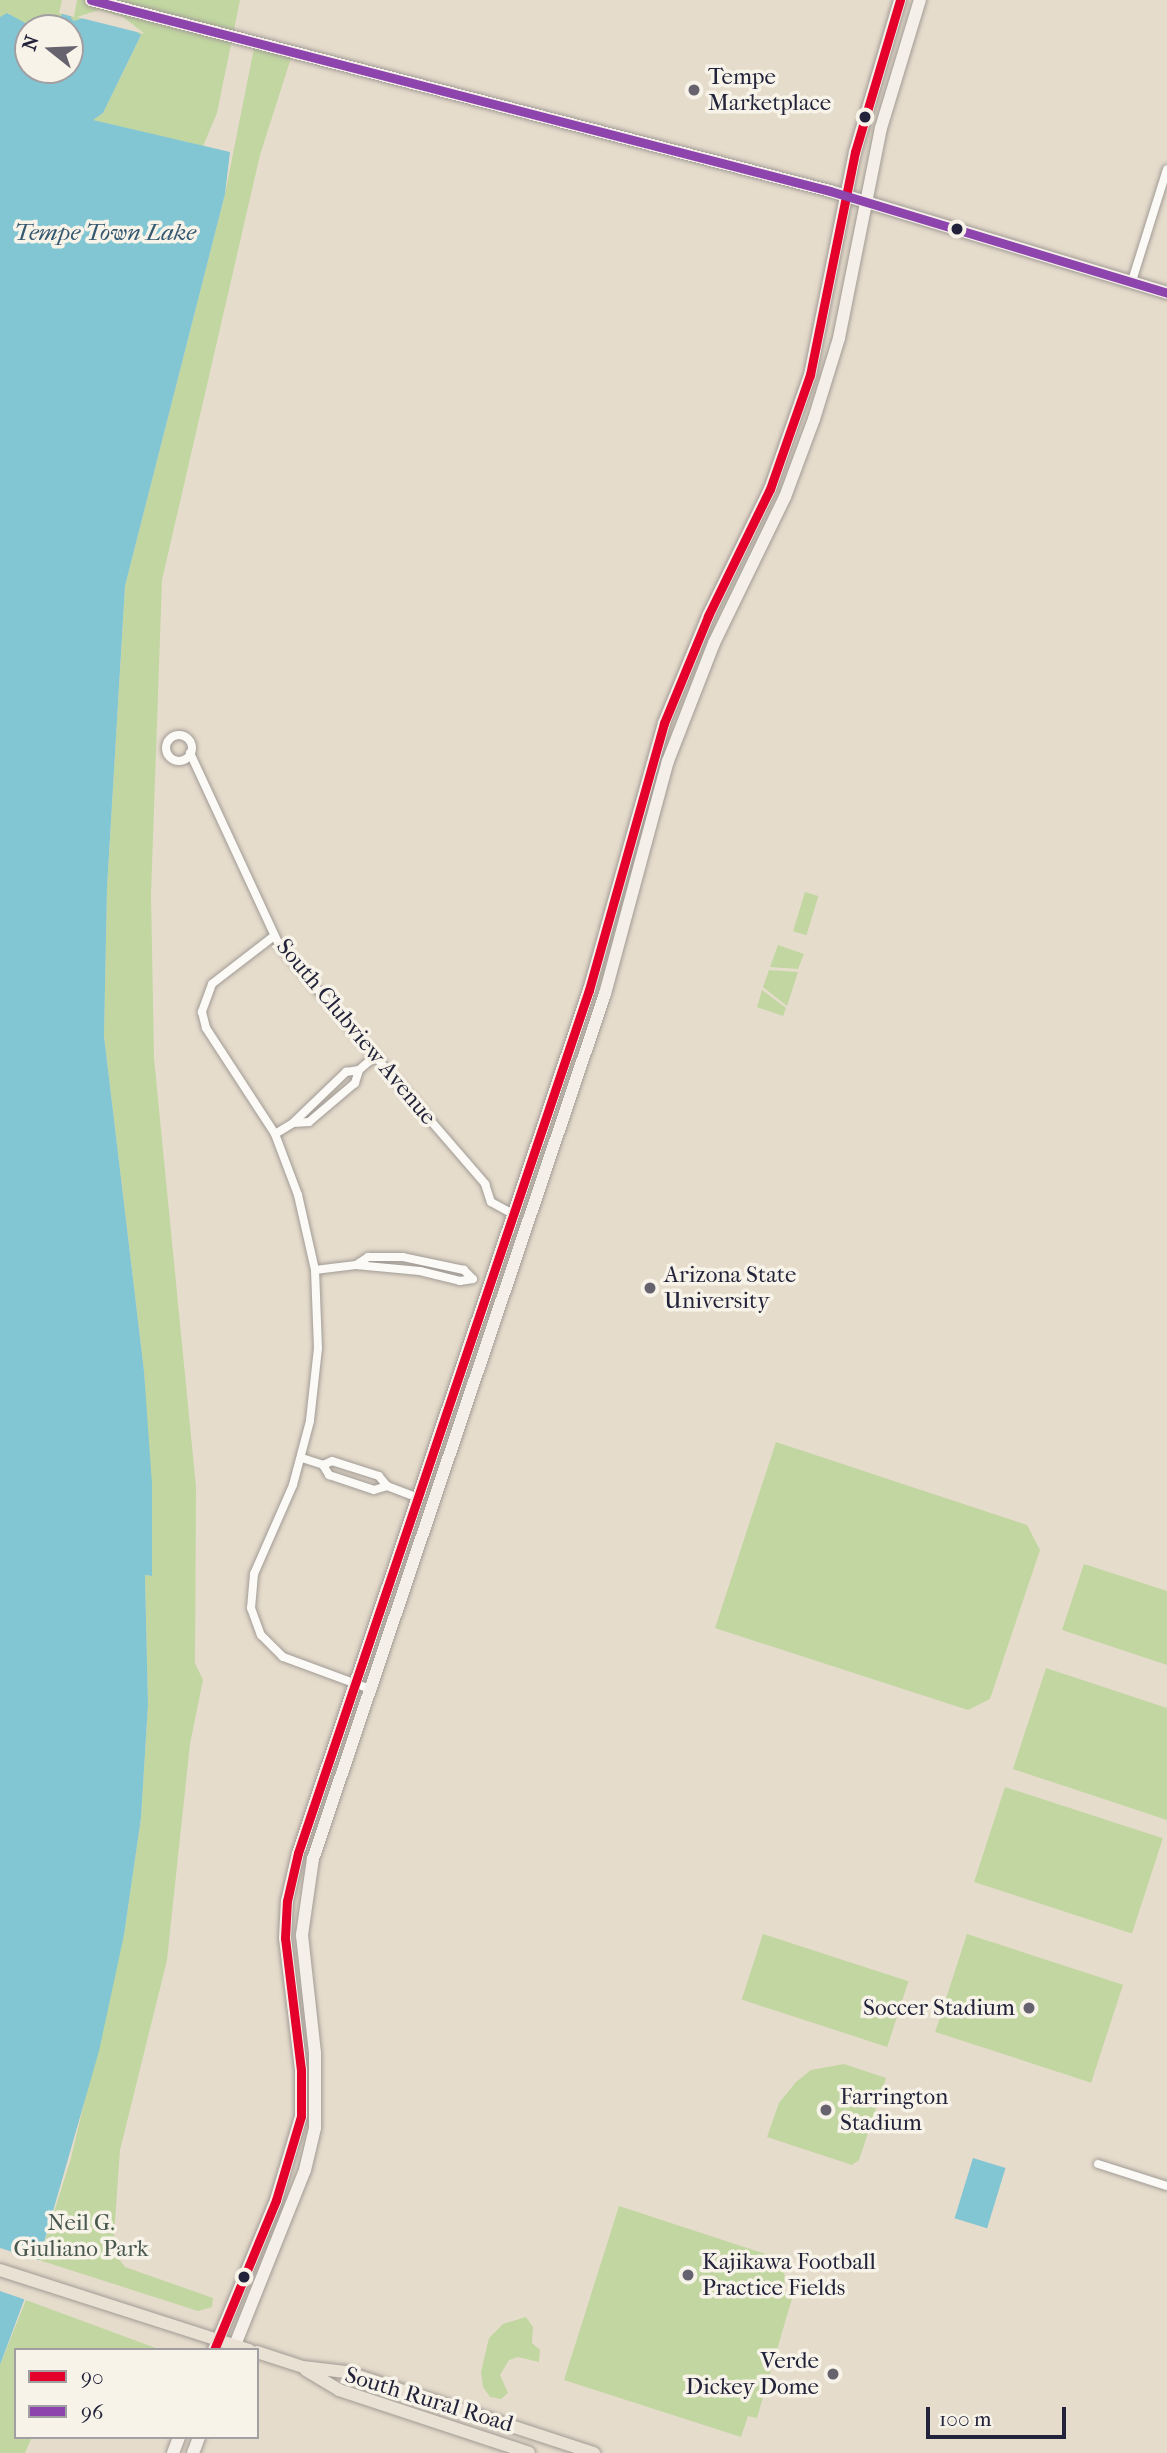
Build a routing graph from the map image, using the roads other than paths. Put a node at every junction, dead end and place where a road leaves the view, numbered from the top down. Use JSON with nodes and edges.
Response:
{"nodes":[{"id":1,"x":91,"y":0,"type":"edge"},
{"id":2,"x":900,"y":0,"type":"edge"},
{"id":3,"x":920,"y":0,"type":"edge"},
{"id":4,"x":1167,"y":169,"type":"edge"},
{"id":5,"x":846,"y":195,"type":"junction"},
{"id":6,"x":866,"y":201,"type":"junction"},
{"id":7,"x":1132,"y":281,"type":"junction"},
{"id":8,"x":1167,"y":293,"type":"edge"},
{"id":9,"x":190,"y":754,"type":"dead end"},
{"id":10,"x":274,"y":936,"type":"junction"},
{"id":11,"x":374,"y":1057,"type":"junction"},
{"id":12,"x":359,"y":1070,"type":"junction"},
{"id":13,"x":293,"y":1124,"type":"junction"},
{"id":14,"x":275,"y":1133,"type":"junction"},
{"id":15,"x":513,"y":1214,"type":"junction"},
{"id":16,"x":315,"y":1270,"type":"junction"},
{"id":17,"x":489,"y":1285,"type":"junction"},
{"id":18,"x":507,"y":1292,"type":"junction"},
{"id":19,"x":302,"y":1458,"type":"junction"},
{"id":20,"x":323,"y":1465,"type":"junction"},
{"id":21,"x":387,"y":1486,"type":"junction"},
{"id":22,"x":418,"y":1498,"type":"junction"},
{"id":23,"x":355,"y":1684,"type":"junction"},
{"id":24,"x":370,"y":1689,"type":"junction"},
{"id":25,"x":1098,"y":2164,"type":"dead end"},
{"id":26,"x":1167,"y":2186,"type":"edge"},
{"id":27,"x":0,"y":2270,"type":"edge"},
{"id":28,"x":216,"y":2345,"type":"edge"},
{"id":29,"x":234,"y":2347,"type":"edge"},
{"id":30,"x":259,"y":2353,"type":"edge"},
{"id":31,"x":303,"y":2367,"type":"junction"},
{"id":32,"x":529,"y":2453,"type":"edge"},
{"id":33,"x":594,"y":2453,"type":"edge"}],
"edges":[{"from":1,"to":5,"type":"main road"},
{"from":2,"to":5,"type":"main road"},
{"from":3,"to":6,"type":"main road"},
{"from":4,"to":7,"type":"street"},
{"from":5,"to":6,"type":"main road"},
{"from":5,"to":15,"type":"main road"},
{"from":6,"to":7,"type":"main road"},
{"from":6,"to":18,"type":"main road"},
{"from":7,"to":8,"type":"main road"},
{"from":9,"to":10,"type":"street","name":"South Clubview Avenue"},
{"from":10,"to":11,"type":"street","name":"South Clubview Avenue"},
{"from":10,"to":14,"type":"street"},
{"from":11,"to":12,"type":"street"},
{"from":11,"to":15,"type":"street","name":"South Clubview Avenue"},
{"from":12,"to":13,"type":"street"},
{"from":12,"to":13,"type":"street"},
{"from":13,"to":14,"type":"street"},
{"from":14,"to":16,"type":"street"},
{"from":15,"to":17,"type":"main road"},
{"from":16,"to":17,"type":"street"},
{"from":16,"to":19,"type":"street"},
{"from":17,"to":18,"type":"street"},
{"from":17,"to":22,"type":"main road"},
{"from":18,"to":24,"type":"main road"},
{"from":19,"to":20,"type":"street"},
{"from":19,"to":23,"type":"street"},
{"from":20,"to":21,"type":"street"},
{"from":20,"to":21,"type":"street"},
{"from":21,"to":22,"type":"street"},
{"from":22,"to":23,"type":"main road"},
{"from":23,"to":24,"type":"street"},
{"from":23,"to":28,"type":"main road"},
{"from":24,"to":29,"type":"main road"},
{"from":25,"to":26,"type":"street"},
{"from":27,"to":28,"type":"main road"},
{"from":28,"to":29,"type":"main road"},
{"from":30,"to":31,"type":"main road","name":"South Rural Road"},
{"from":31,"to":32,"type":"main road","name":"South Rural Road"},
{"from":31,"to":33,"type":"main road","name":"South Rural Road"}]}
